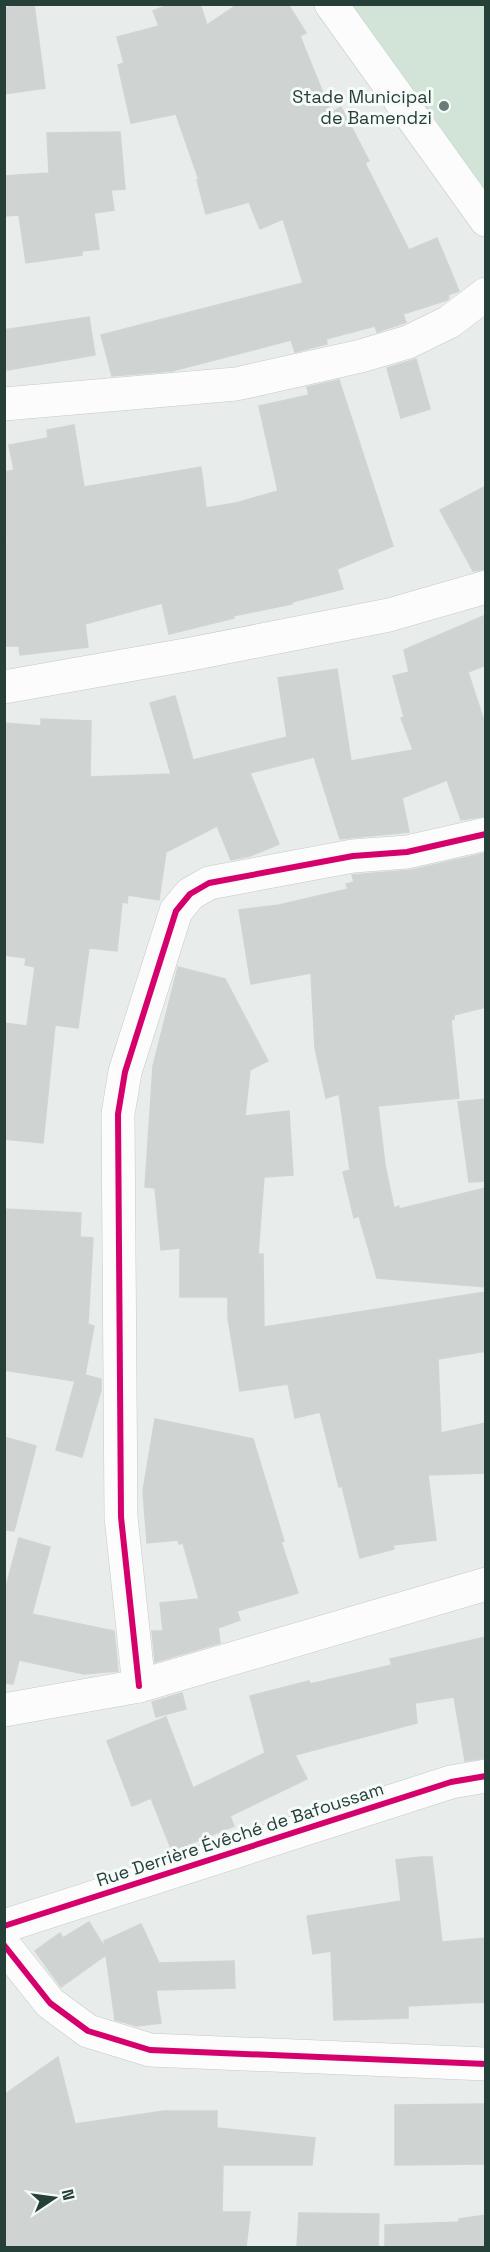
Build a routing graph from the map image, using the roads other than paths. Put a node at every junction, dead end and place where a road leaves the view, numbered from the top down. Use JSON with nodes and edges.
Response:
{"nodes":[{"id":1,"x":331,"y":4,"type":"edge"},
{"id":2,"x":486,"y":220,"type":"edge"},
{"id":3,"x":486,"y":294,"type":"edge"},
{"id":4,"x":4,"y":404,"type":"edge"},
{"id":5,"x":486,"y":587,"type":"edge"},
{"id":6,"x":4,"y":687,"type":"edge"},
{"id":7,"x":486,"y":834,"type":"edge"},
{"id":8,"x":486,"y":1584,"type":"edge"},
{"id":9,"x":139,"y":1686,"type":"junction"},
{"id":10,"x":4,"y":1710,"type":"edge"},
{"id":11,"x":486,"y":1776,"type":"edge"},
{"id":12,"x":4,"y":1926,"type":"edge"},
{"id":13,"x":4,"y":1945,"type":"edge"},
{"id":14,"x":486,"y":2064,"type":"edge"}],
"edges":[{"from":1,"to":2,"type":"street"},
{"from":3,"to":4,"type":"street"},
{"from":5,"to":6,"type":"street"},
{"from":7,"to":9,"type":"street"},
{"from":8,"to":9,"type":"street"},
{"from":9,"to":10,"type":"street"},
{"from":11,"to":12,"type":"street","name":"Rue Derrière Évêché de Bafoussam"},
{"from":13,"to":14,"type":"street"}]}
